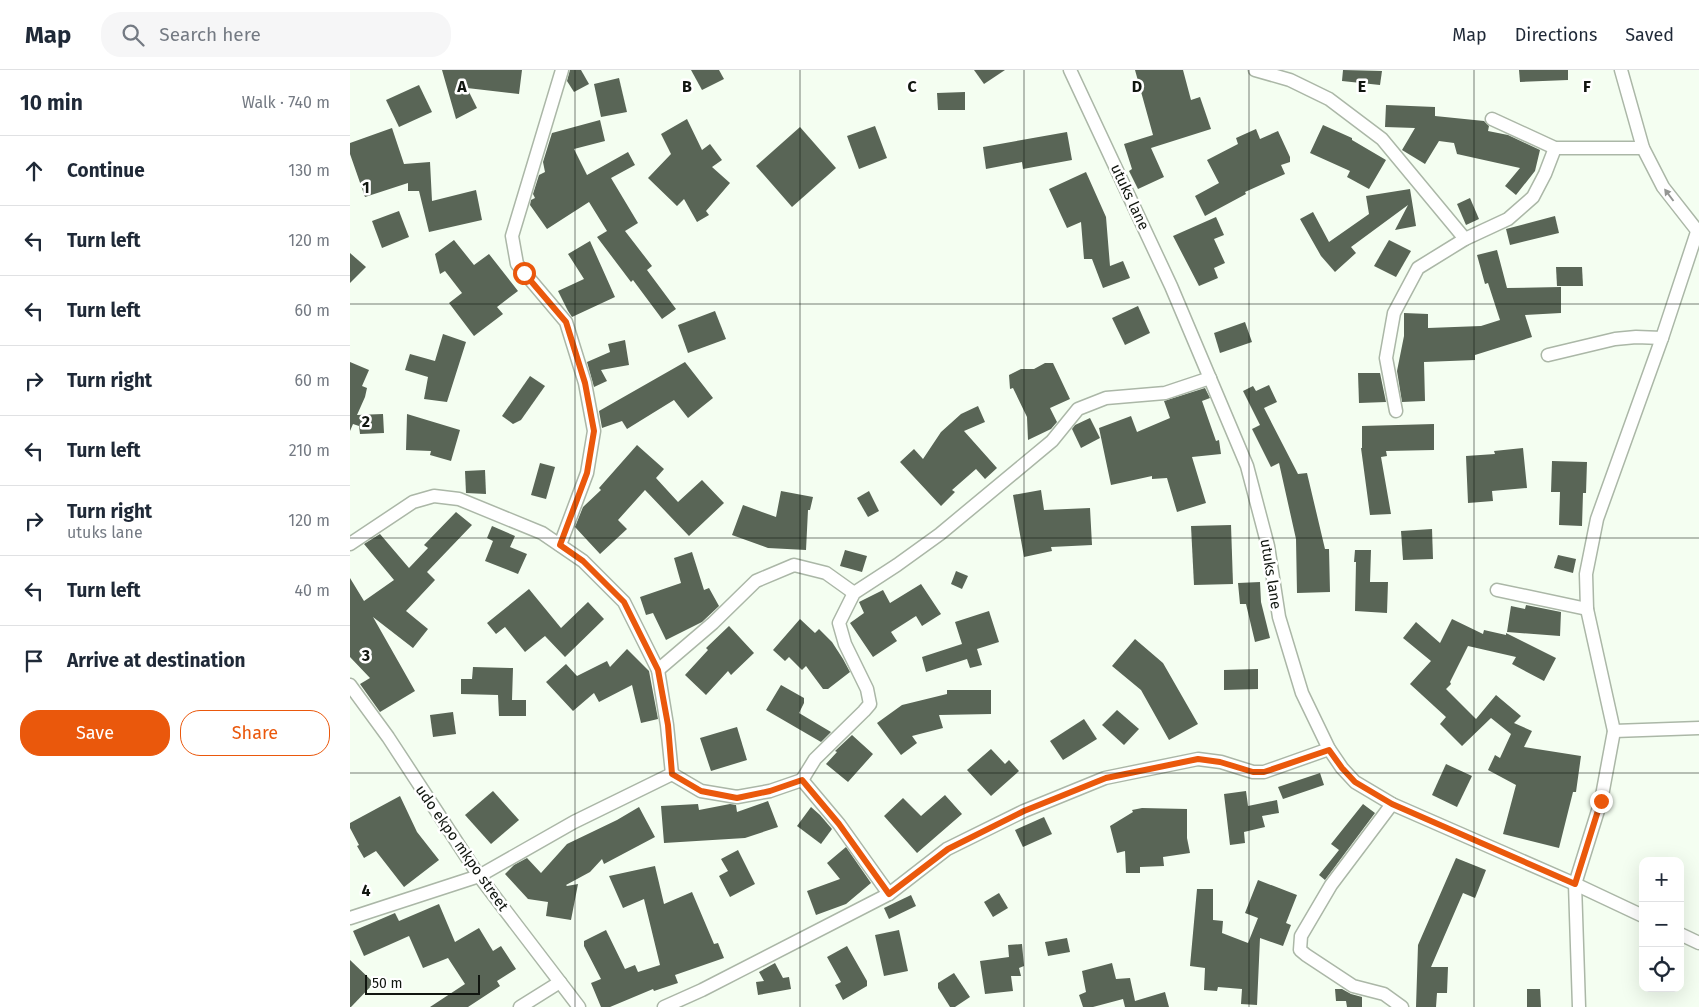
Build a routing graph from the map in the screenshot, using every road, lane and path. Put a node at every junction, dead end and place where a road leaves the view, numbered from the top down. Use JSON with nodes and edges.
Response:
{"nodes":[{"id":1,"x":562,"y":70,"type":"edge"},
{"id":2,"x":1070,"y":70,"type":"edge"},
{"id":3,"x":1255,"y":70,"type":"edge"},
{"id":4,"x":1621,"y":70,"type":"edge"},
{"id":5,"x":1492,"y":119,"type":"dead end"},
{"id":6,"x":1554,"y":148,"type":"junction"},
{"id":7,"x":1643,"y":148,"type":"junction"},
{"id":8,"x":1698,"y":232,"type":"edge"},
{"id":9,"x":1465,"y":239,"type":"junction"},
{"id":10,"x":1662,"y":338,"type":"junction"},
{"id":11,"x":1548,"y":355,"type":"dead end"},
{"id":12,"x":1210,"y":378,"type":"junction"},
{"id":13,"x":1396,"y":411,"type":"dead end"},
{"id":14,"x":350,"y":544,"type":"edge"},
{"id":15,"x":560,"y":545,"type":"junction"},
{"id":16,"x":1497,"y":590,"type":"dead end"},
{"id":17,"x":854,"y":593,"type":"junction"},
{"id":18,"x":1586,"y":610,"type":"junction"},
{"id":19,"x":658,"y":670,"type":"junction"},
{"id":20,"x":350,"y":685,"type":"edge"},
{"id":21,"x":1699,"y":728,"type":"edge"},
{"id":22,"x":1614,"y":731,"type":"junction"},
{"id":23,"x":1329,"y":750,"type":"junction"},
{"id":24,"x":672,"y":774,"type":"junction"},
{"id":25,"x":802,"y":780,"type":"junction"},
{"id":26,"x":1392,"y":804,"type":"junction"},
{"id":27,"x":479,"y":876,"type":"junction"},
{"id":28,"x":1575,"y":884,"type":"junction"},
{"id":29,"x":889,"y":894,"type":"junction"},
{"id":30,"x":1639,"y":914,"type":"edge"},
{"id":31,"x":350,"y":918,"type":"edge"},
{"id":32,"x":1684,"y":936,"type":"edge"},
{"id":33,"x":1699,"y":943,"type":"edge"},
{"id":34,"x":560,"y":982,"type":"junction"},
{"id":35,"x":520,"y":1007,"type":"edge"},
{"id":36,"x":579,"y":1007,"type":"edge"},
{"id":37,"x":664,"y":1007,"type":"edge"},
{"id":38,"x":1402,"y":1007,"type":"edge"},
{"id":39,"x":1578,"y":1007,"type":"edge"}],
"edges":[{"from":1,"to":15,"type":"street"},
{"from":2,"to":12,"type":"street","name":"utuks lane"},
{"from":3,"to":9,"type":"street"},
{"from":4,"to":7,"type":"street"},
{"from":5,"to":6,"type":"street"},
{"from":6,"to":7,"type":"street"},
{"from":6,"to":9,"type":"street"},
{"from":8,"to":7,"type":"street","one_way":true},
{"from":8,"to":10,"type":"street"},
{"from":9,"to":13,"type":"street"},
{"from":10,"to":11,"type":"street"},
{"from":10,"to":18,"type":"street"},
{"from":12,"to":17,"type":"street"},
{"from":12,"to":23,"type":"street","name":"utuks lane"},
{"from":14,"to":15,"type":"street"},
{"from":15,"to":19,"type":"street"},
{"from":16,"to":18,"type":"street"},
{"from":17,"to":19,"type":"street"},
{"from":17,"to":25,"type":"street"},
{"from":18,"to":22,"type":"street"},
{"from":19,"to":24,"type":"street"},
{"from":20,"to":27,"type":"street","name":"udo ekpo mkpo street"},
{"from":21,"to":22,"type":"street"},
{"from":22,"to":28,"type":"street"},
{"from":23,"to":26,"type":"street","name":"utuks lane"},
{"from":23,"to":29,"type":"street"},
{"from":24,"to":25,"type":"street"},
{"from":24,"to":27,"type":"street"},
{"from":25,"to":29,"type":"street"},
{"from":26,"to":28,"type":"street","name":"utuks lane"},
{"from":26,"to":38,"type":"street"},
{"from":27,"to":31,"type":"street"},
{"from":27,"to":34,"type":"street","name":"udo ekpo mkpo street"},
{"from":28,"to":30,"type":"street","name":"utuks lane"},
{"from":28,"to":39,"type":"street"},
{"from":29,"to":37,"type":"street"},
{"from":32,"to":33,"type":"street"},
{"from":34,"to":35,"type":"street"},
{"from":34,"to":36,"type":"street","name":"udo ekpo mkpo street"}]}
